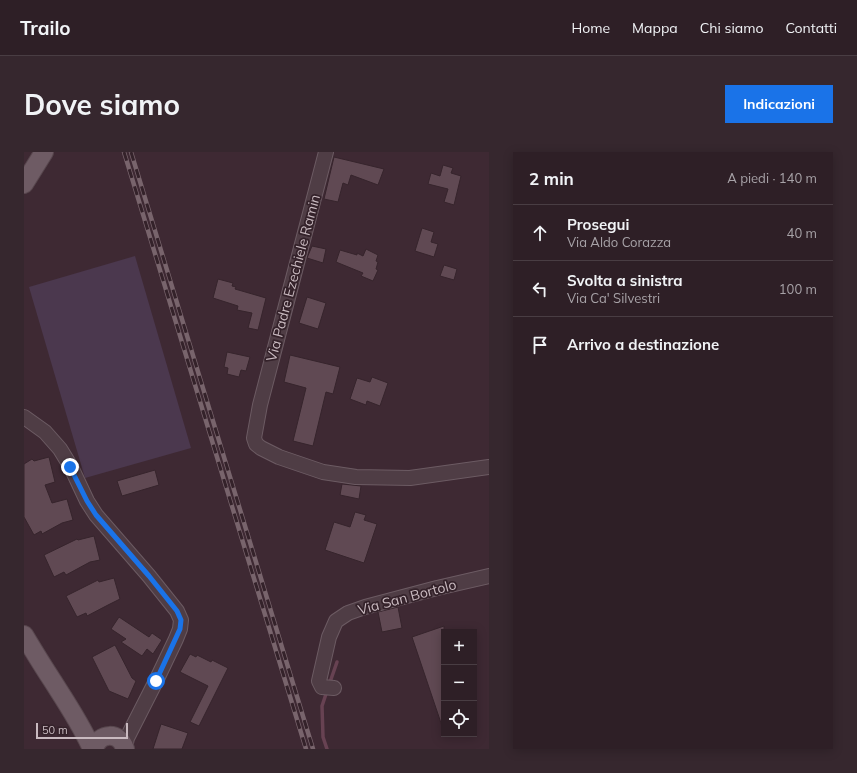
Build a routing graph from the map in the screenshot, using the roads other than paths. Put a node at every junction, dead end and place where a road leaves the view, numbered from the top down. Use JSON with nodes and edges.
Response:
{"nodes":[{"id":1,"x":44,"y":152,"type":"edge"},
{"id":2,"x":326,"y":152,"type":"edge"},
{"id":3,"x":24,"y":184,"type":"edge"},
{"id":4,"x":24,"y":417,"type":"edge"},
{"id":5,"x":488,"y":472,"type":"edge"},
{"id":6,"x":489,"y":576,"type":"edge"},
{"id":7,"x":24,"y":635,"type":"edge"},
{"id":8,"x":328,"y":687,"type":"dead end"},
{"id":9,"x":138,"y":714,"type":"junction"},
{"id":10,"x":100,"y":742,"type":"edge"},
{"id":11,"x":125,"y":748,"type":"edge"}],
"edges":[{"from":1,"to":3,"type":"main road"},
{"from":2,"to":5,"type":"street","name":"Via Padre Ezechiele Ramin"},
{"from":4,"to":9,"type":"street"},
{"from":6,"to":8,"type":"street","name":"Via San Bortolo"},
{"from":7,"to":10,"type":"main road"},
{"from":9,"to":10,"type":"street"},
{"from":9,"to":11,"type":"street"},
{"from":10,"to":11,"type":"main road"}]}
